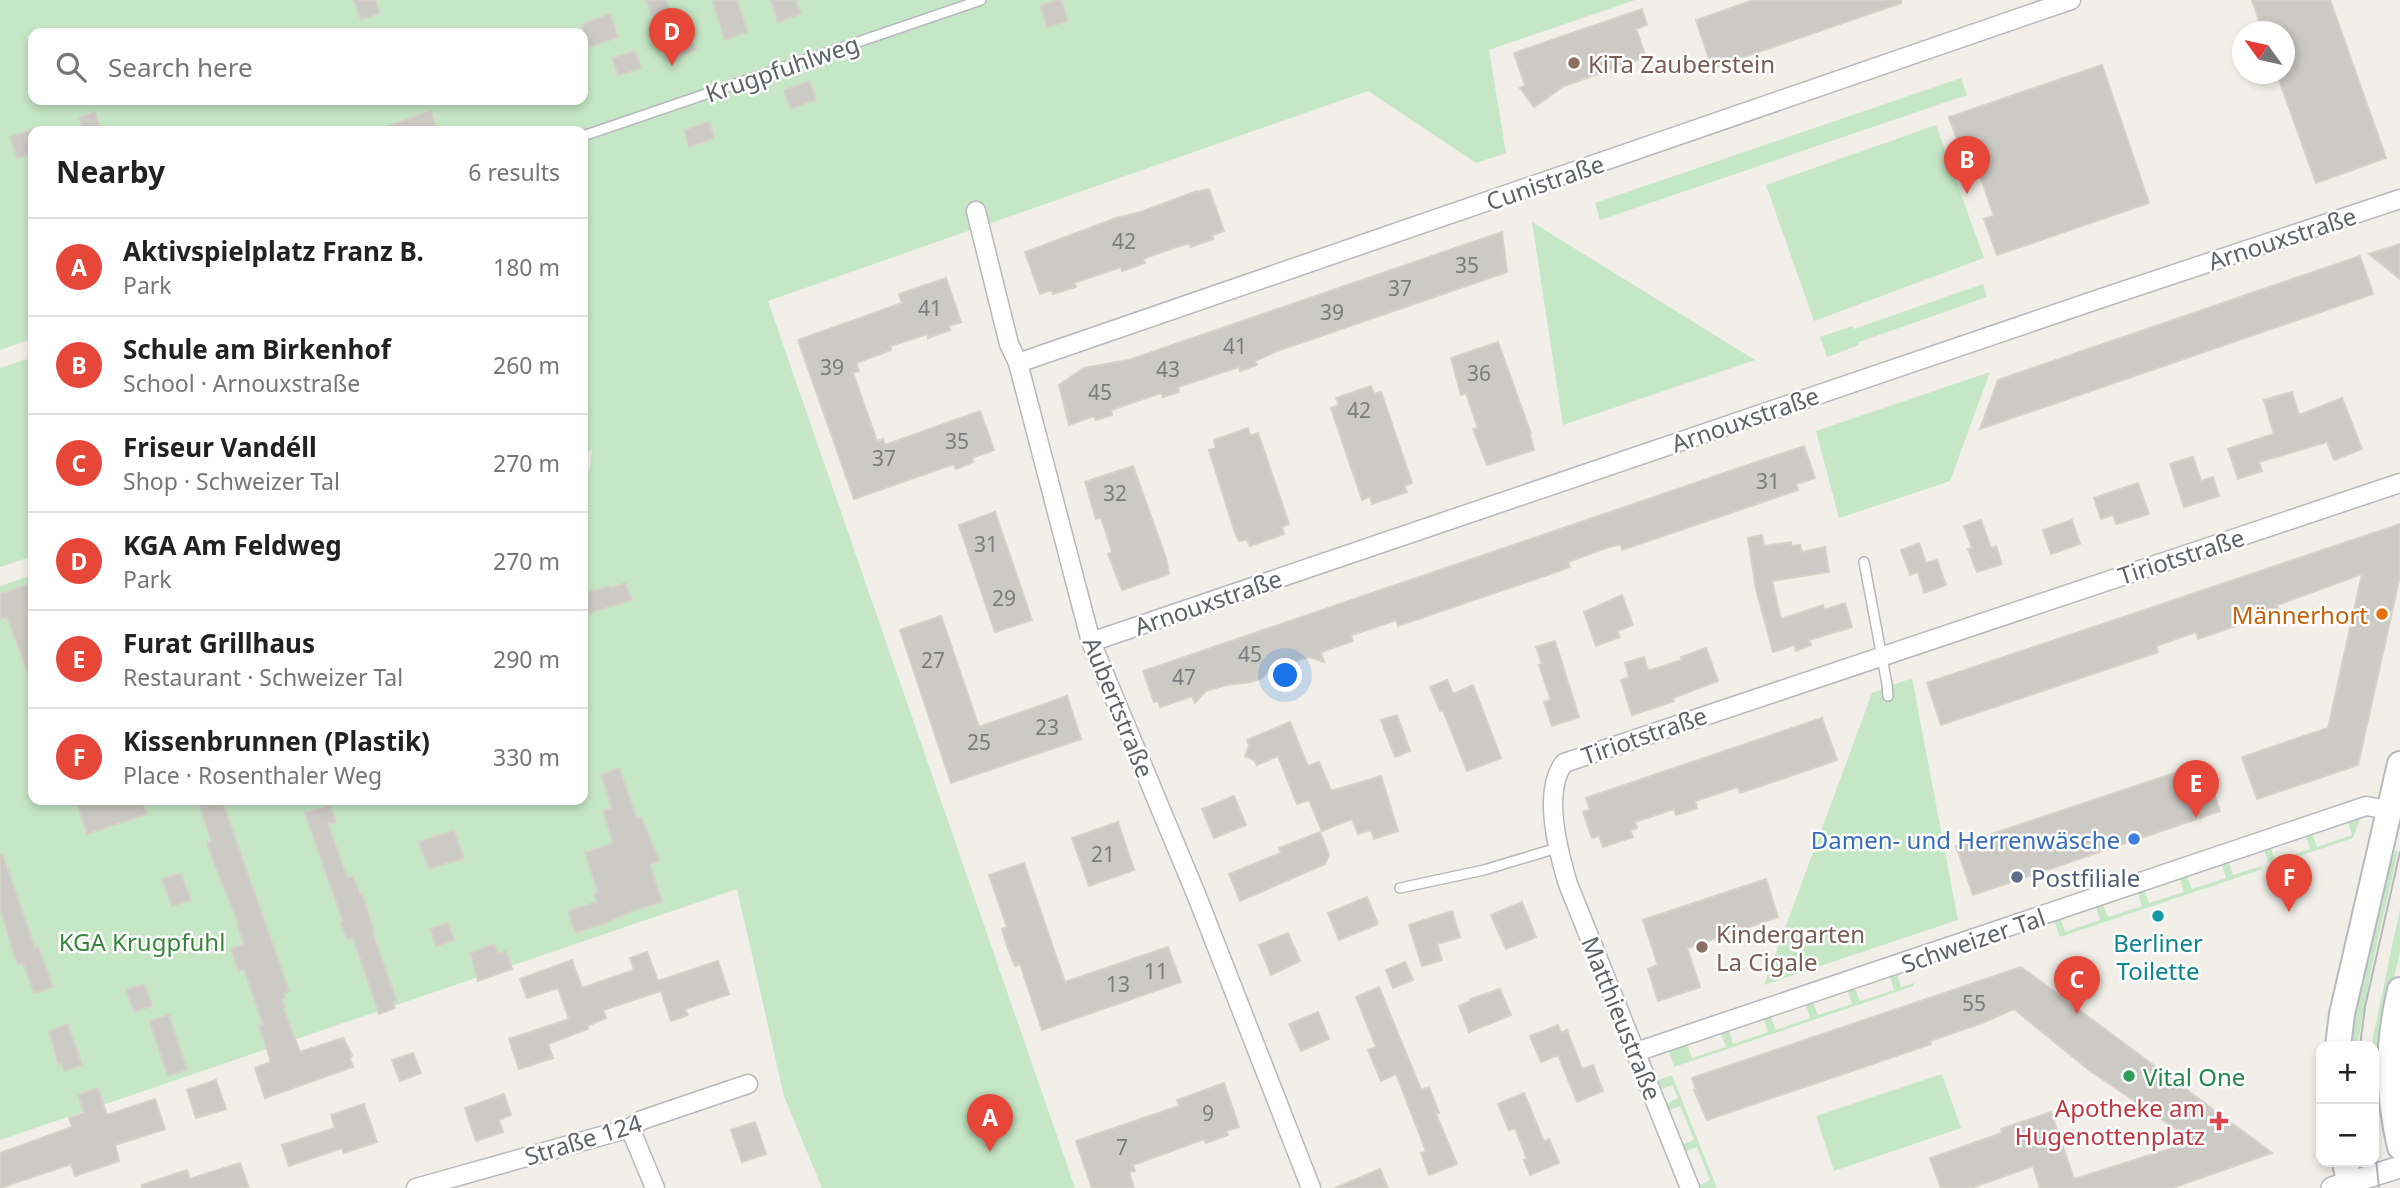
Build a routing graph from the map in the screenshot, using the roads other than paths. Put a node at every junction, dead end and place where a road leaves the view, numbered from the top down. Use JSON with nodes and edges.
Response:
{"nodes":[{"id":1,"x":981,"y":0,"type":"edge"},
{"id":2,"x":2071,"y":0,"type":"edge"},
{"id":3,"x":588,"y":134,"type":"edge"},
{"id":4,"x":2400,"y":199,"type":"edge"},
{"id":5,"x":976,"y":211,"type":"dead end"},
{"id":6,"x":1018,"y":363,"type":"junction"},
{"id":7,"x":2400,"y":483,"type":"edge"},
{"id":8,"x":1864,"y":562,"type":"dead end"},
{"id":9,"x":1091,"y":642,"type":"junction"},
{"id":10,"x":1881,"y":655,"type":"junction"},
{"id":11,"x":1888,"y":696,"type":"dead end"},
{"id":12,"x":2400,"y":764,"type":"edge"},
{"id":13,"x":2389,"y":810,"type":"junction"},
{"id":14,"x":1557,"y":848,"type":"junction"},
{"id":15,"x":1400,"y":887,"type":"dead end"},
{"id":16,"x":2400,"y":990,"type":"edge"},
{"id":17,"x":2339,"y":1041,"type":"edge"},
{"id":18,"x":1636,"y":1052,"type":"junction"},
{"id":19,"x":748,"y":1084,"type":"dead end"},
{"id":20,"x":630,"y":1128,"type":"junction"},
{"id":21,"x":2400,"y":1147,"type":"edge"},
{"id":22,"x":2400,"y":1167,"type":"edge"},
{"id":23,"x":2344,"y":1180,"type":"edge"},
{"id":24,"x":416,"y":1188,"type":"edge"},
{"id":25,"x":655,"y":1188,"type":"edge"},
{"id":26,"x":1311,"y":1188,"type":"edge"},
{"id":27,"x":1690,"y":1188,"type":"edge"}],
"edges":[{"from":1,"to":3,"type":"lane","name":"Krugpfuhlweg"},
{"from":2,"to":6,"type":"street","name":"Cunistraße"},
{"from":4,"to":9,"type":"street","name":"Arnouxstraße"},
{"from":5,"to":6,"type":"street","name":"Aubertstraße"},
{"from":6,"to":9,"type":"street","name":"Aubertstraße"},
{"from":7,"to":10,"type":"street","name":"Tiriotstraße"},
{"from":8,"to":10,"type":"lane"},
{"from":9,"to":26,"type":"street","name":"Aubertstraße"},
{"from":10,"to":11,"type":"lane"},
{"from":10,"to":14,"type":"street","name":"Tiriotstraße"},
{"from":12,"to":13,"type":"main road"},
{"from":13,"to":17,"type":"main road"},
{"from":13,"to":18,"type":"street","name":"Schweizer Tal"},
{"from":14,"to":15,"type":"lane"},
{"from":14,"to":18,"type":"street","name":"Matthieustraße"},
{"from":16,"to":21,"type":"main road"},
{"from":18,"to":27,"type":"street","name":"Matthieustraße"},
{"from":19,"to":20,"type":"street","name":"Straße 124"},
{"from":20,"to":24,"type":"street","name":"Straße 124"},
{"from":20,"to":25,"type":"street"},
{"from":22,"to":23,"type":"street"}]}
